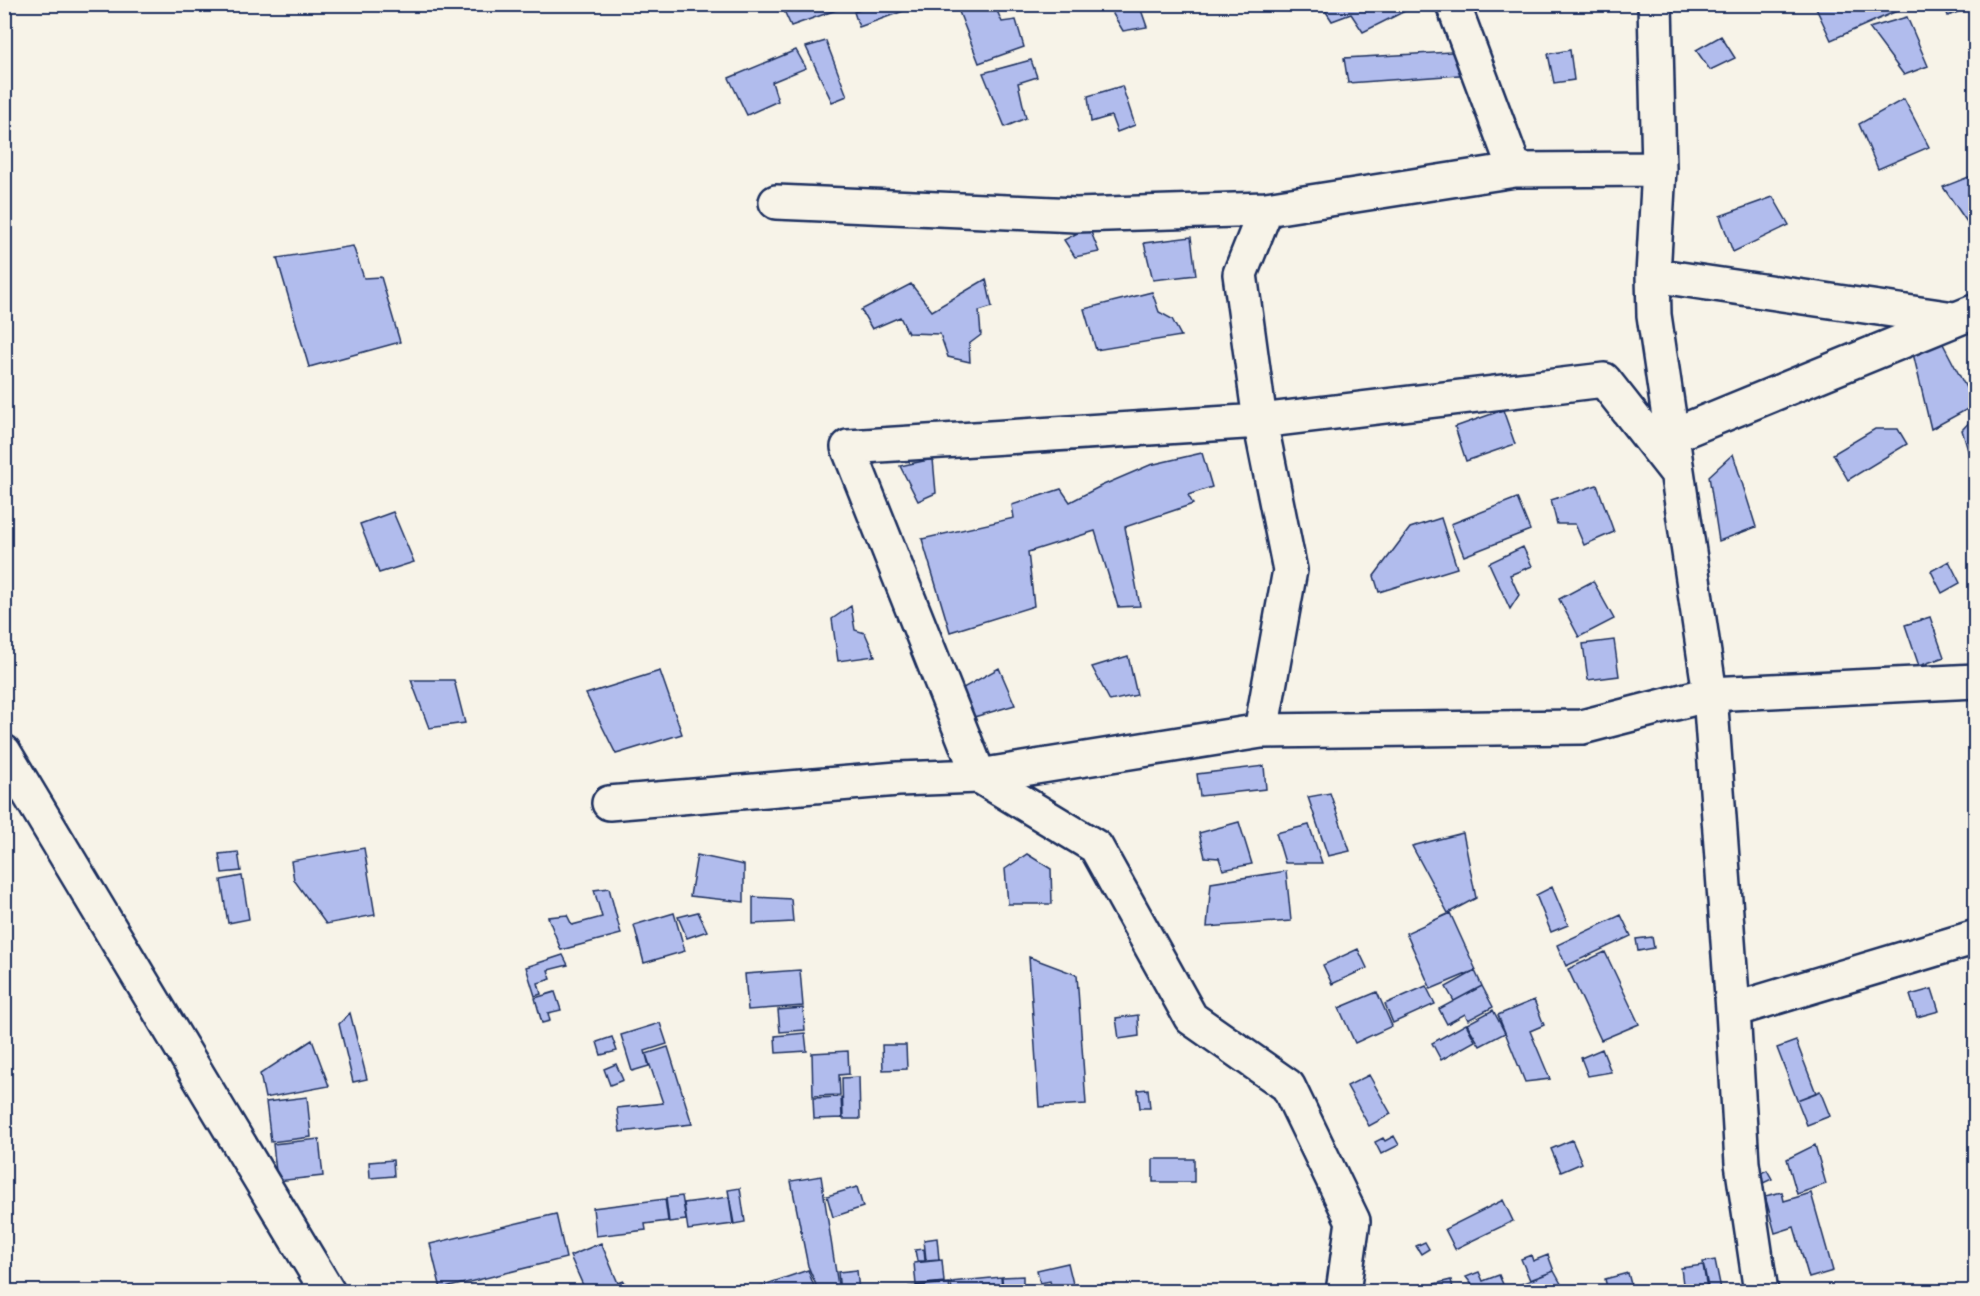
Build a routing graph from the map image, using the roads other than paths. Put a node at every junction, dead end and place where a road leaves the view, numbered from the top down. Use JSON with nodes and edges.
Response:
{"nodes":[{"id":1,"x":1453,"y":4,"type":"edge"},
{"id":2,"x":1654,"y":4,"type":"edge"},
{"id":3,"x":1515,"y":170,"type":"junction"},
{"id":4,"x":1659,"y":170,"type":"junction"},
{"id":5,"x":776,"y":202,"type":"dead end"},
{"id":6,"x":1266,"y":209,"type":"junction"},
{"id":7,"x":1653,"y":275,"type":"junction"},
{"id":8,"x":1966,"y":315,"type":"edge"},
{"id":9,"x":1260,"y":421,"type":"junction"},
{"id":10,"x":1671,"y":436,"type":"junction"},
{"id":11,"x":1677,"y":473,"type":"junction"},
{"id":12,"x":1976,"y":681,"type":"edge"},
{"id":13,"x":1710,"y":694,"type":"junction"},
{"id":14,"x":1261,"y":731,"type":"junction"},
{"id":15,"x":4,"y":752,"type":"edge"},
{"id":16,"x":979,"y":776,"type":"junction"},
{"id":17,"x":609,"y":803,"type":"dead end"},
{"id":18,"x":1976,"y":937,"type":"edge"},
{"id":19,"x":1733,"y":1010,"type":"junction"},
{"id":20,"x":328,"y":1292,"type":"edge"},
{"id":21,"x":1343,"y":1292,"type":"edge"},
{"id":22,"x":1761,"y":1292,"type":"edge"}],
"edges":[{"from":1,"to":3,"type":"street"},
{"from":2,"to":4,"type":"street"},
{"from":3,"to":4,"type":"street"},
{"from":3,"to":6,"type":"street"},
{"from":4,"to":7,"type":"street"},
{"from":5,"to":6,"type":"street"},
{"from":6,"to":9,"type":"street"},
{"from":7,"to":8,"type":"street"},
{"from":7,"to":10,"type":"street"},
{"from":8,"to":10,"type":"street"},
{"from":9,"to":11,"type":"street"},
{"from":9,"to":14,"type":"street"},
{"from":9,"to":16,"type":"street"},
{"from":10,"to":11,"type":"street"},
{"from":11,"to":13,"type":"street"},
{"from":12,"to":13,"type":"street"},
{"from":13,"to":14,"type":"street"},
{"from":13,"to":19,"type":"street"},
{"from":14,"to":16,"type":"street"},
{"from":15,"to":20,"type":"street"},
{"from":16,"to":17,"type":"street"},
{"from":16,"to":21,"type":"street"},
{"from":18,"to":19,"type":"street"},
{"from":19,"to":22,"type":"street"}]}
